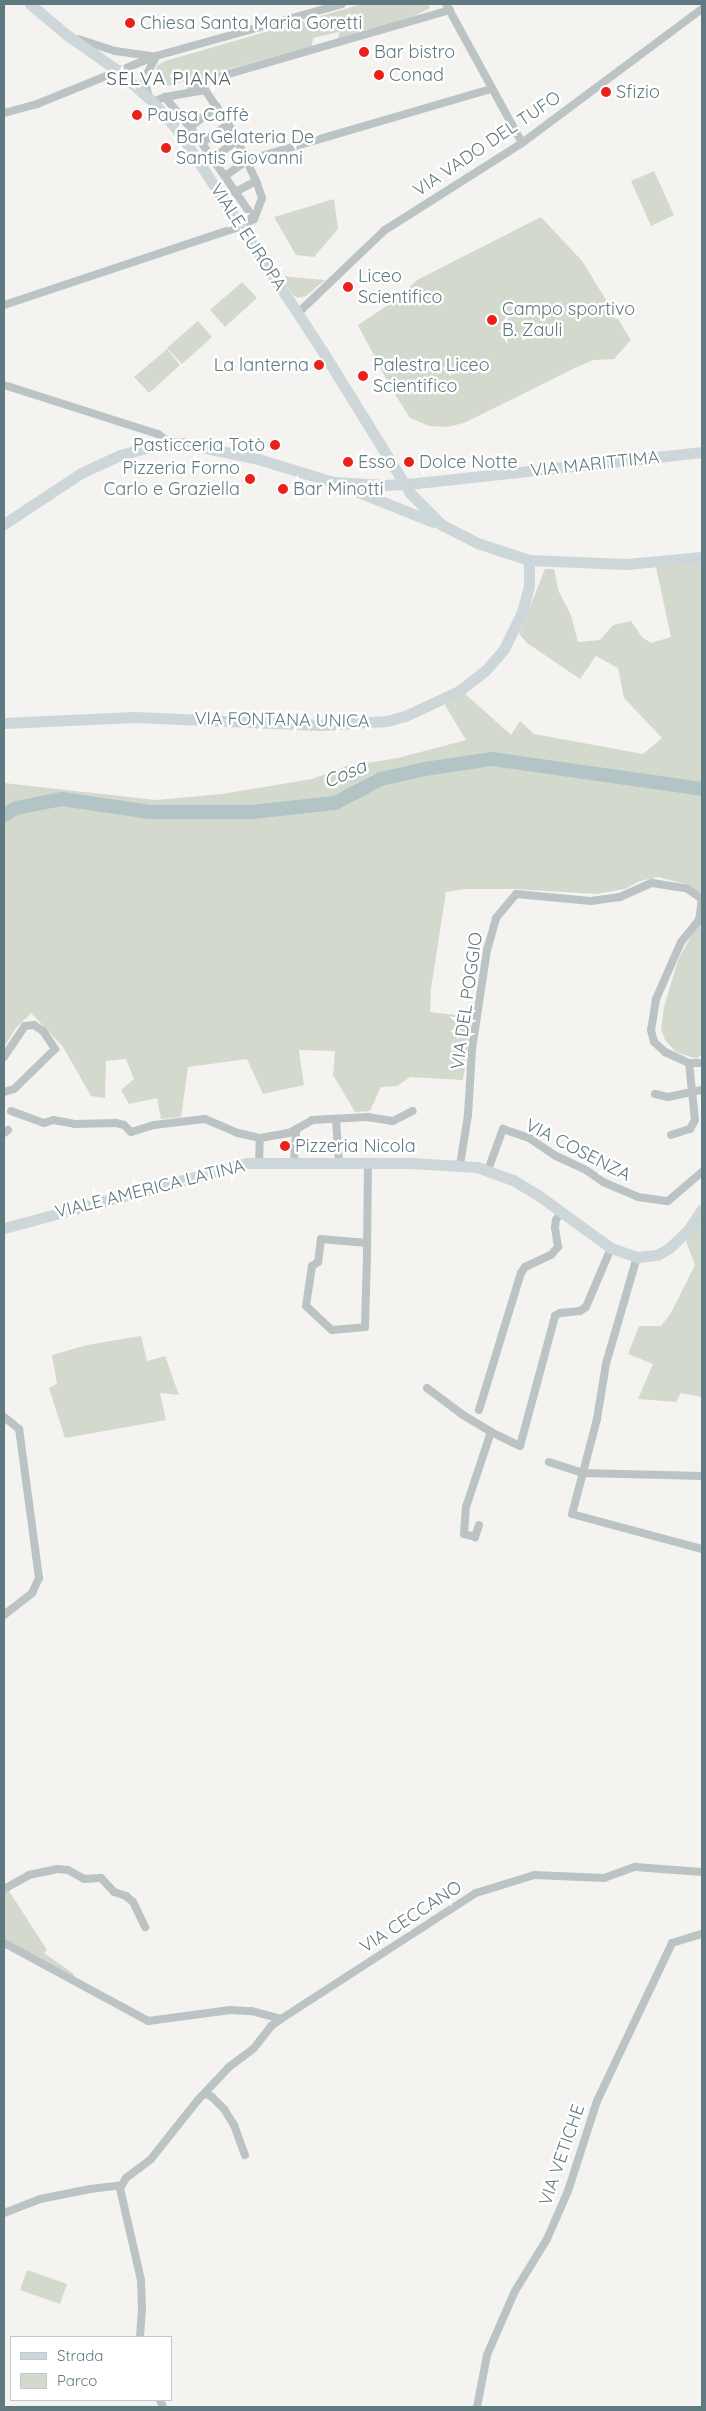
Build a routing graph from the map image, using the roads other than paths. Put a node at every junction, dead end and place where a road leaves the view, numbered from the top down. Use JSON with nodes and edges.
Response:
{"nodes":[{"id":1,"x":30,"y":4,"type":"edge"},
{"id":2,"x":342,"y":4,"type":"edge"},
{"id":3,"x":448,"y":7,"type":"edge"},
{"id":4,"x":702,"y":9,"type":"edge"},
{"id":5,"x":67,"y":35,"type":"junction"},
{"id":6,"x":156,"y":56,"type":"junction"},
{"id":7,"x":117,"y":70,"type":"junction"},
{"id":8,"x":491,"y":89,"type":"junction"},
{"id":9,"x":191,"y":92,"type":"junction"},
{"id":10,"x":165,"y":97,"type":"junction"},
{"id":11,"x":152,"y":100,"type":"junction"},
{"id":12,"x":217,"y":107,"type":"junction"},
{"id":13,"x":4,"y":113,"type":"edge"},
{"id":14,"x":228,"y":124,"type":"junction"},
{"id":15,"x":190,"y":127,"type":"junction"},
{"id":16,"x":238,"y":140,"type":"junction"},
{"id":17,"x":202,"y":143,"type":"junction"},
{"id":18,"x":522,"y":143,"type":"junction"},
{"id":19,"x":213,"y":158,"type":"junction"},
{"id":20,"x":248,"y":160,"type":"junction"},
{"id":21,"x":225,"y":176,"type":"junction"},
{"id":22,"x":256,"y":181,"type":"junction"},
{"id":23,"x":235,"y":192,"type":"junction"},
{"id":24,"x":254,"y":219,"type":"junction"},
{"id":25,"x":241,"y":226,"type":"junction"},
{"id":26,"x":4,"y":305,"type":"edge"},
{"id":27,"x":298,"y":313,"type":"junction"},
{"id":28,"x":4,"y":385,"type":"edge"},
{"id":29,"x":170,"y":443,"type":"junction"},
{"id":30,"x":702,"y":452,"type":"edge"},
{"id":31,"x":333,"y":482,"type":"junction"},
{"id":32,"x":404,"y":484,"type":"junction"},
{"id":33,"x":4,"y":524,"type":"edge"},
{"id":34,"x":442,"y":525,"type":"junction"},
{"id":35,"x":702,"y":557,"type":"edge"},
{"id":36,"x":529,"y":560,"type":"junction"},
{"id":37,"x":4,"y":723,"type":"edge"},
{"id":38,"x":4,"y":1057,"type":"edge"},
{"id":39,"x":689,"y":1063,"type":"junction"},
{"id":40,"x":702,"y":1063,"type":"edge"},
{"id":41,"x":702,"y":1090,"type":"edge"},
{"id":42,"x":4,"y":1092,"type":"edge"},
{"id":43,"x":655,"y":1094,"type":"dead end"},
{"id":44,"x":692,"y":1094,"type":"junction"},
{"id":45,"x":11,"y":1111,"type":"dead end"},
{"id":46,"x":413,"y":1111,"type":"dead end"},
{"id":47,"x":336,"y":1120,"type":"junction"},
{"id":48,"x":296,"y":1130,"type":"junction"},
{"id":49,"x":671,"y":1135,"type":"dead end"},
{"id":50,"x":260,"y":1138,"type":"junction"},
{"id":51,"x":259,"y":1162,"type":"junction"},
{"id":52,"x":294,"y":1162,"type":"junction"},
{"id":53,"x":339,"y":1163,"type":"junction"},
{"id":54,"x":368,"y":1164,"type":"junction"},
{"id":55,"x":460,"y":1165,"type":"junction"},
{"id":56,"x":488,"y":1170,"type":"junction"},
{"id":57,"x":702,"y":1172,"type":"edge"},
{"id":58,"x":702,"y":1209,"type":"edge"},
{"id":59,"x":561,"y":1212,"type":"junction"},
{"id":60,"x":4,"y":1228,"type":"edge"},
{"id":61,"x":367,"y":1243,"type":"junction"},
{"id":62,"x":611,"y":1248,"type":"junction"},
{"id":63,"x":637,"y":1257,"type":"junction"},
{"id":64,"x":427,"y":1388,"type":"dead end"},
{"id":65,"x":479,"y":1410,"type":"dead end"},
{"id":66,"x":4,"y":1417,"type":"edge"},
{"id":67,"x":491,"y":1432,"type":"junction"},
{"id":68,"x":549,"y":1462,"type":"dead end"},
{"id":69,"x":584,"y":1473,"type":"junction"},
{"id":70,"x":702,"y":1476,"type":"edge"},
{"id":71,"x":479,"y":1525,"type":"dead end"},
{"id":72,"x":702,"y":1550,"type":"edge"},
{"id":73,"x":4,"y":1615,"type":"edge"},
{"id":74,"x":702,"y":1872,"type":"edge"},
{"id":75,"x":4,"y":1889,"type":"edge"},
{"id":76,"x":145,"y":1927,"type":"dead end"},
{"id":77,"x":702,"y":1934,"type":"edge"},
{"id":78,"x":4,"y":1943,"type":"edge"},
{"id":79,"x":281,"y":2019,"type":"junction"},
{"id":80,"x":205,"y":2093,"type":"junction"},
{"id":81,"x":245,"y":2154,"type":"dead end"},
{"id":82,"x":122,"y":2185,"type":"junction"},
{"id":83,"x":4,"y":2212,"type":"edge"},
{"id":84,"x":140,"y":2336,"type":"edge"},
{"id":85,"x":477,"y":2407,"type":"edge"}],
"edges":[{"from":1,"to":5,"type":"main road","name":"VIALE EUROPA"},
{"from":2,"to":6,"type":"street"},
{"from":3,"to":8,"type":"street"},
{"from":3,"to":9,"type":"street"},
{"from":4,"to":18,"type":"street","name":"VIA VADO DEL TUFO"},
{"from":5,"to":6,"type":"street"},
{"from":5,"to":7,"type":"main road","name":"VIALE EUROPA"},
{"from":6,"to":7,"type":"street"},
{"from":6,"to":11,"type":"street"},
{"from":7,"to":11,"type":"main road","name":"VIALE EUROPA"},
{"from":7,"to":13,"type":"street"},
{"from":8,"to":18,"type":"street"},
{"from":8,"to":20,"type":"street"},
{"from":9,"to":10,"type":"street"},
{"from":9,"to":12,"type":"street"},
{"from":10,"to":11,"type":"street"},
{"from":10,"to":15,"type":"street"},
{"from":11,"to":25,"type":"main road","name":"VIALE EUROPA"},
{"from":12,"to":14,"type":"street"},
{"from":12,"to":15,"type":"street"},
{"from":14,"to":16,"type":"street"},
{"from":14,"to":17,"type":"street"},
{"from":15,"to":17,"type":"street"},
{"from":16,"to":19,"type":"street"},
{"from":16,"to":20,"type":"street"},
{"from":17,"to":19,"type":"street"},
{"from":18,"to":27,"type":"street","name":"VIA VADO DEL TUFO"},
{"from":19,"to":21,"type":"street"},
{"from":20,"to":21,"type":"street"},
{"from":20,"to":22,"type":"street"},
{"from":21,"to":23,"type":"street"},
{"from":22,"to":23,"type":"street"},
{"from":22,"to":24,"type":"street"},
{"from":23,"to":24,"type":"street"},
{"from":24,"to":25,"type":"street"},
{"from":25,"to":26,"type":"street"},
{"from":25,"to":27,"type":"main road","name":"VIALE EUROPA"},
{"from":27,"to":32,"type":"main road","name":"VIALE EUROPA"},
{"from":28,"to":29,"type":"street"},
{"from":29,"to":31,"type":"main road","name":"VIA MARITTIMA"},
{"from":29,"to":33,"type":"main road","name":"VIA MARITTIMA"},
{"from":30,"to":32,"type":"main road","name":"VIA MARITTIMA"},
{"from":31,"to":32,"type":"main road","name":"VIA MARITTIMA"},
{"from":31,"to":34,"type":"main road"},
{"from":32,"to":34,"type":"main road","name":"VIALE EUROPA"},
{"from":34,"to":36,"type":"main road"},
{"from":35,"to":36,"type":"main road"},
{"from":36,"to":37,"type":"main road","name":"VIA FONTANA UNICA"},
{"from":38,"to":42,"type":"street"},
{"from":39,"to":40,"type":"street","name":"VIA DEL POGGIO"},
{"from":39,"to":44,"type":"street"},
{"from":39,"to":55,"type":"street","name":"VIA DEL POGGIO"},
{"from":41,"to":44,"type":"street"},
{"from":43,"to":44,"type":"street"},
{"from":44,"to":49,"type":"street"},
{"from":45,"to":50,"type":"street"},
{"from":46,"to":47,"type":"street"},
{"from":47,"to":48,"type":"street"},
{"from":47,"to":53,"type":"street"},
{"from":48,"to":50,"type":"street"},
{"from":48,"to":52,"type":"street"},
{"from":50,"to":51,"type":"street"},
{"from":51,"to":52,"type":"main road","name":"VIALE AMERICA LATINA"},
{"from":51,"to":60,"type":"main road","name":"VIALE AMERICA LATINA"},
{"from":52,"to":53,"type":"main road","name":"VIALE AMERICA LATINA"},
{"from":53,"to":54,"type":"main road","name":"VIALE AMERICA LATINA"},
{"from":54,"to":55,"type":"main road","name":"VIALE AMERICA LATINA"},
{"from":54,"to":61,"type":"street"},
{"from":55,"to":56,"type":"main road","name":"VIALE AMERICA LATINA"},
{"from":56,"to":57,"type":"street","name":"VIA COSENZA"},
{"from":56,"to":59,"type":"main road","name":"VIALE AMERICA LATINA"},
{"from":58,"to":63,"type":"main road","name":"VIALE AMERICA LATINA"},
{"from":59,"to":62,"type":"main road","name":"VIALE AMERICA LATINA"},
{"from":59,"to":65,"type":"street"},
{"from":61,"to":61,"type":"street"},
{"from":62,"to":63,"type":"main road","name":"VIALE AMERICA LATINA"},
{"from":62,"to":67,"type":"street"},
{"from":63,"to":69,"type":"street"},
{"from":64,"to":67,"type":"street"},
{"from":66,"to":73,"type":"street"},
{"from":67,"to":71,"type":"street"},
{"from":68,"to":69,"type":"street"},
{"from":69,"to":70,"type":"street"},
{"from":69,"to":72,"type":"street"},
{"from":74,"to":79,"type":"street","name":"VIA CECCANO"},
{"from":75,"to":76,"type":"street"},
{"from":77,"to":85,"type":"street","name":"VIA VETICHE"},
{"from":78,"to":79,"type":"street"},
{"from":79,"to":80,"type":"street","name":"VIA CECCANO"},
{"from":80,"to":81,"type":"street"},
{"from":80,"to":82,"type":"street","name":"VIA CECCANO"},
{"from":82,"to":83,"type":"street"},
{"from":82,"to":84,"type":"street"}]}
